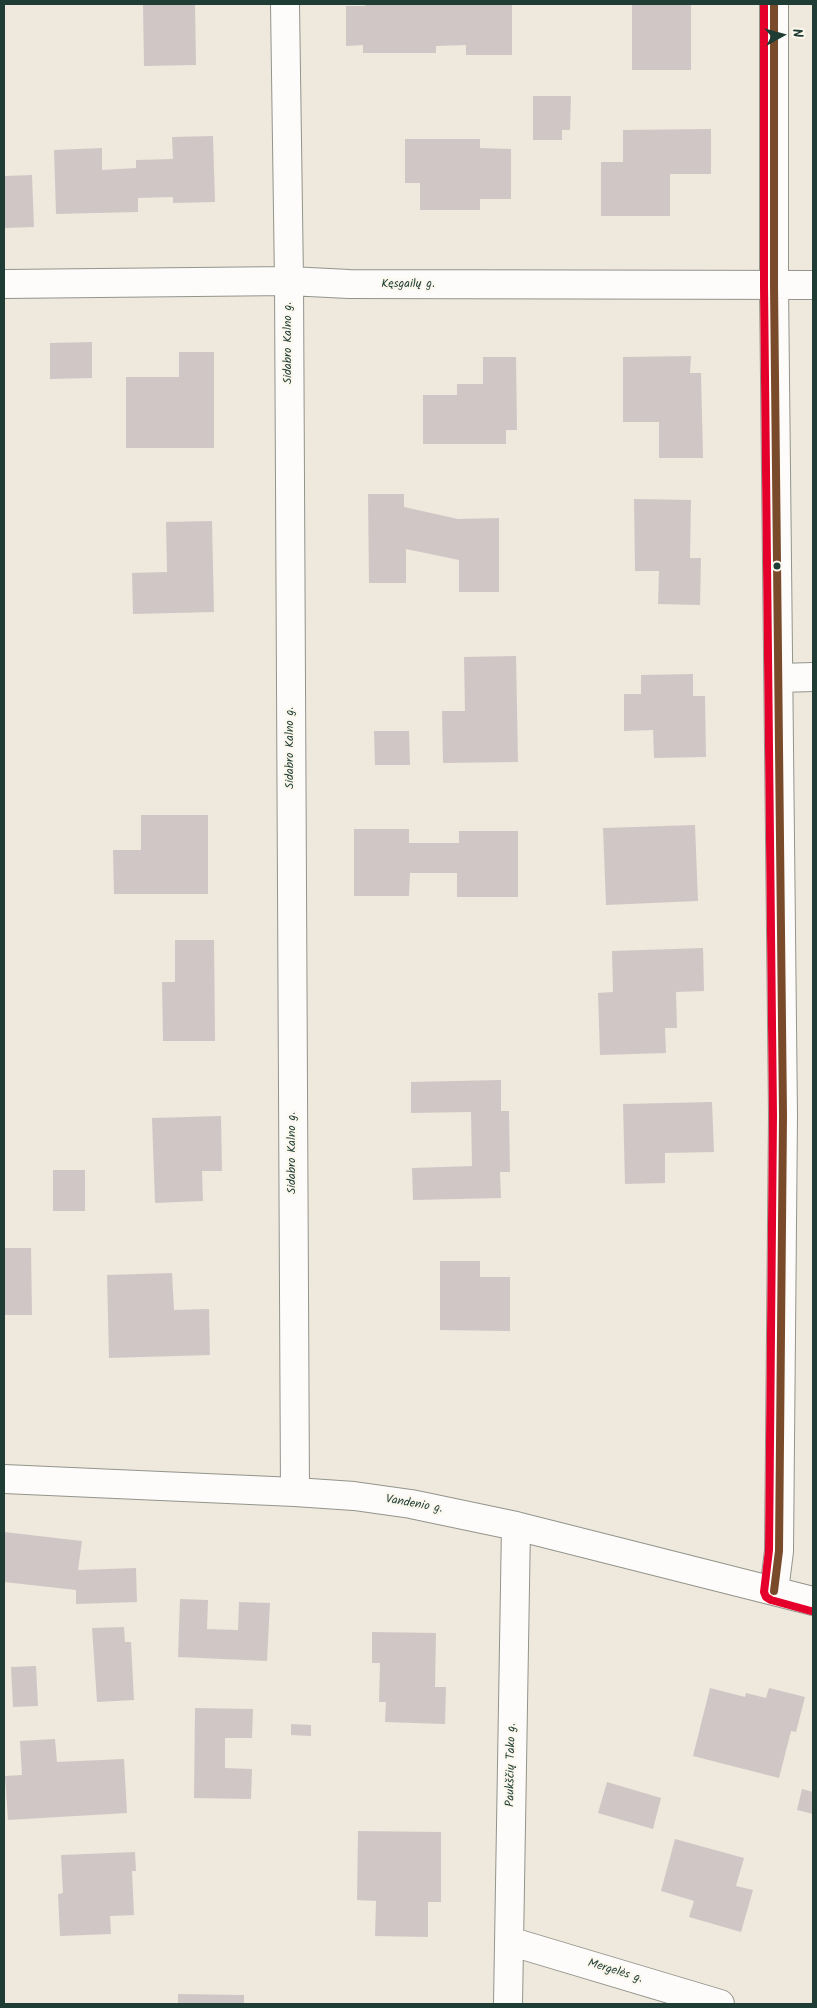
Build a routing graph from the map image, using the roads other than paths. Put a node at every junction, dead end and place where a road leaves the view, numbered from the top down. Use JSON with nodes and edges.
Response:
{"nodes":[{"id":1,"x":285,"y":4,"type":"edge"},
{"id":2,"x":774,"y":4,"type":"edge"},
{"id":3,"x":289,"y":282,"type":"junction"},
{"id":4,"x":4,"y":284,"type":"edge"},
{"id":5,"x":813,"y":285,"type":"edge"},
{"id":6,"x":774,"y":286,"type":"junction"},
{"id":7,"x":780,"y":678,"type":"junction"},
{"id":8,"x":813,"y":678,"type":"edge"},
{"id":9,"x":4,"y":1479,"type":"edge"},
{"id":10,"x":295,"y":1492,"type":"junction"},
{"id":11,"x":516,"y":1526,"type":"junction"},
{"id":12,"x":774,"y":1591,"type":"junction"},
{"id":13,"x":813,"y":1601,"type":"edge"},
{"id":14,"x":509,"y":1940,"type":"junction"},
{"id":15,"x":508,"y":2004,"type":"edge"},
{"id":16,"x":720,"y":2004,"type":"edge"}],
"edges":[{"from":1,"to":3,"type":"street","name":"Sidabro Kalno g."},
{"from":2,"to":6,"type":"street"},
{"from":3,"to":4,"type":"street","name":"Kęsgailų g."},
{"from":3,"to":6,"type":"street","name":"Kęsgailų g."},
{"from":3,"to":10,"type":"street","name":"Sidabro Kalno g."},
{"from":5,"to":6,"type":"street","name":"Kęsgailų g."},
{"from":6,"to":7,"type":"street"},
{"from":7,"to":8,"type":"street"},
{"from":7,"to":12,"type":"street"},
{"from":9,"to":10,"type":"street","name":"Vandenio g."},
{"from":10,"to":11,"type":"street","name":"Vandenio g."},
{"from":11,"to":12,"type":"street","name":"Vandenio g."},
{"from":11,"to":14,"type":"street","name":"Paukščių Tako g."},
{"from":12,"to":13,"type":"street","name":"Vandenio g."},
{"from":14,"to":15,"type":"street","name":"Paukščių Tako g."},
{"from":14,"to":16,"type":"street","name":"Mergelės g."}]}
